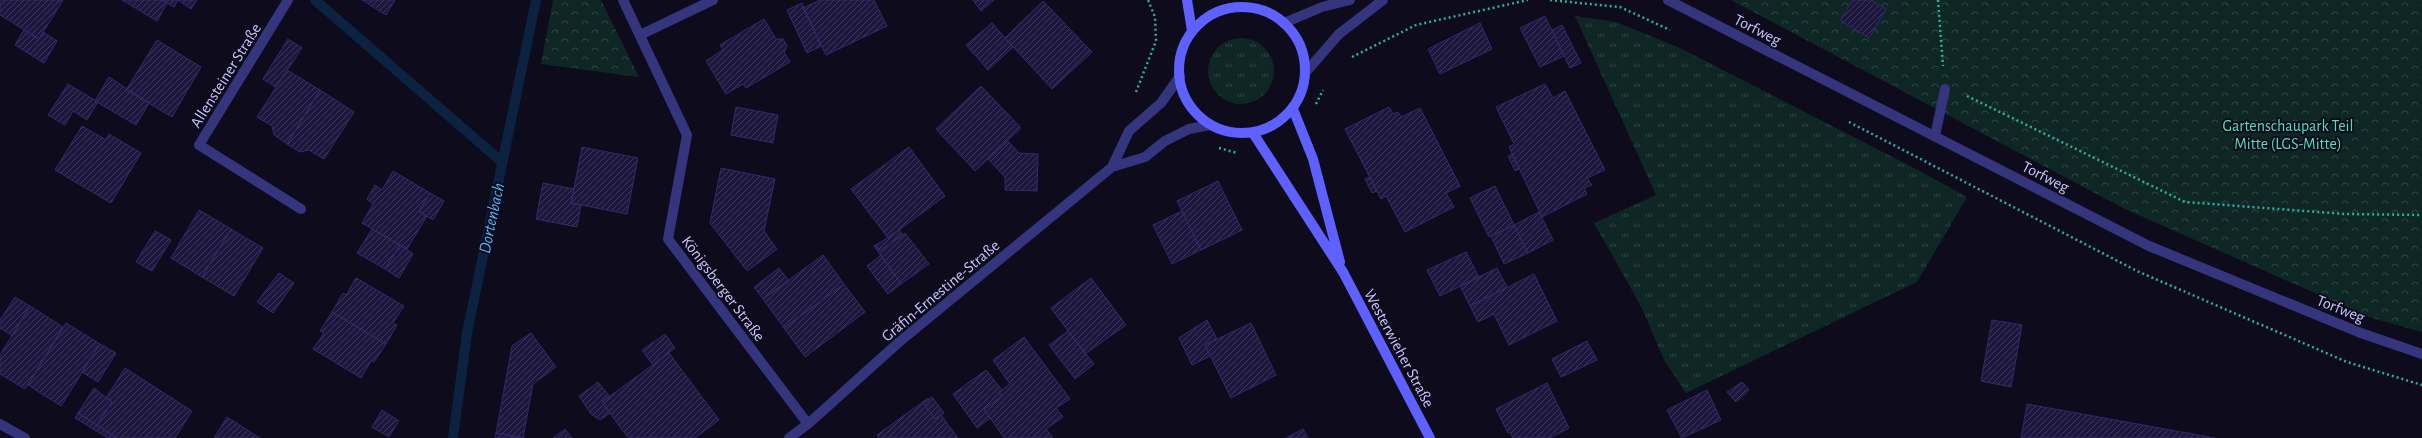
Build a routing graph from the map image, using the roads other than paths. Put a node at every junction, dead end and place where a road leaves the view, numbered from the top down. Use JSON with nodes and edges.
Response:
{"nodes":[{"id":1,"x":288,"y":0,"type":"edge"},
{"id":2,"x":623,"y":0,"type":"edge"},
{"id":3,"x":713,"y":0,"type":"edge"},
{"id":4,"x":1188,"y":0,"type":"edge"},
{"id":5,"x":1350,"y":0,"type":"edge"},
{"id":6,"x":1383,"y":0,"type":"edge"},
{"id":7,"x":1668,"y":0,"type":"edge"},
{"id":8,"x":1237,"y":4,"type":"edge"},
{"id":9,"x":1284,"y":23,"type":"junction"},
{"id":10,"x":1192,"y":31,"type":"junction"},
{"id":11,"x":640,"y":35,"type":"junction"},
{"id":12,"x":1306,"y":72,"type":"junction"},
{"id":13,"x":1180,"y":76,"type":"junction"},
{"id":14,"x":1944,"y":89,"type":"road end"},
{"id":15,"x":1293,"y":109,"type":"junction"},
{"id":16,"x":1210,"y":125,"type":"junction"},
{"id":17,"x":1253,"y":133,"type":"junction"},
{"id":18,"x":1936,"y":136,"type":"junction"},
{"id":19,"x":1112,"y":167,"type":"junction"},
{"id":20,"x":300,"y":210,"type":"dead end"},
{"id":21,"x":1343,"y":272,"type":"junction"},
{"id":22,"x":2422,"y":354,"type":"edge"},
{"id":23,"x":0,"y":424,"type":"edge"},
{"id":24,"x":808,"y":424,"type":"junction"},
{"id":25,"x":26,"y":438,"type":"edge"},
{"id":26,"x":789,"y":438,"type":"edge"},
{"id":27,"x":1430,"y":438,"type":"edge"}],
"edges":[{"from":1,"to":20,"type":"street","name":"Allensteiner Straße"},
{"from":2,"to":11,"type":"street","name":"Königsberger Straße"},
{"from":3,"to":11,"type":"street"},
{"from":4,"to":10,"type":"main road"},
{"from":5,"to":9,"type":"street"},
{"from":6,"to":12,"type":"street"},
{"from":7,"to":18,"type":"street","name":"Torfweg"},
{"from":8,"to":9,"type":"main road"},
{"from":8,"to":10,"type":"main road"},
{"from":9,"to":12,"type":"main road"},
{"from":10,"to":13,"type":"main road"},
{"from":11,"to":24,"type":"street","name":"Königsberger Straße"},
{"from":12,"to":15,"type":"main road"},
{"from":13,"to":16,"type":"main road"},
{"from":13,"to":19,"type":"street","name":"Gräfin-Ernestine-Straße"},
{"from":14,"to":18,"type":"street"},
{"from":15,"to":17,"type":"main road"},
{"from":15,"to":21,"type":"main road","name":"Westerwieher Straße"},
{"from":16,"to":17,"type":"main road"},
{"from":16,"to":19,"type":"street","name":"Gräfin-Ernestine-Straße"},
{"from":17,"to":21,"type":"main road","name":"Westerwieher Straße"},
{"from":18,"to":22,"type":"street","name":"Torfweg"},
{"from":19,"to":24,"type":"street","name":"Gräfin-Ernestine-Straße"},
{"from":21,"to":27,"type":"main road","name":"Westerwieher Straße"},
{"from":23,"to":25,"type":"street"},
{"from":24,"to":26,"type":"street","name":"Gräfin-Ernestine-Straße"}]}
